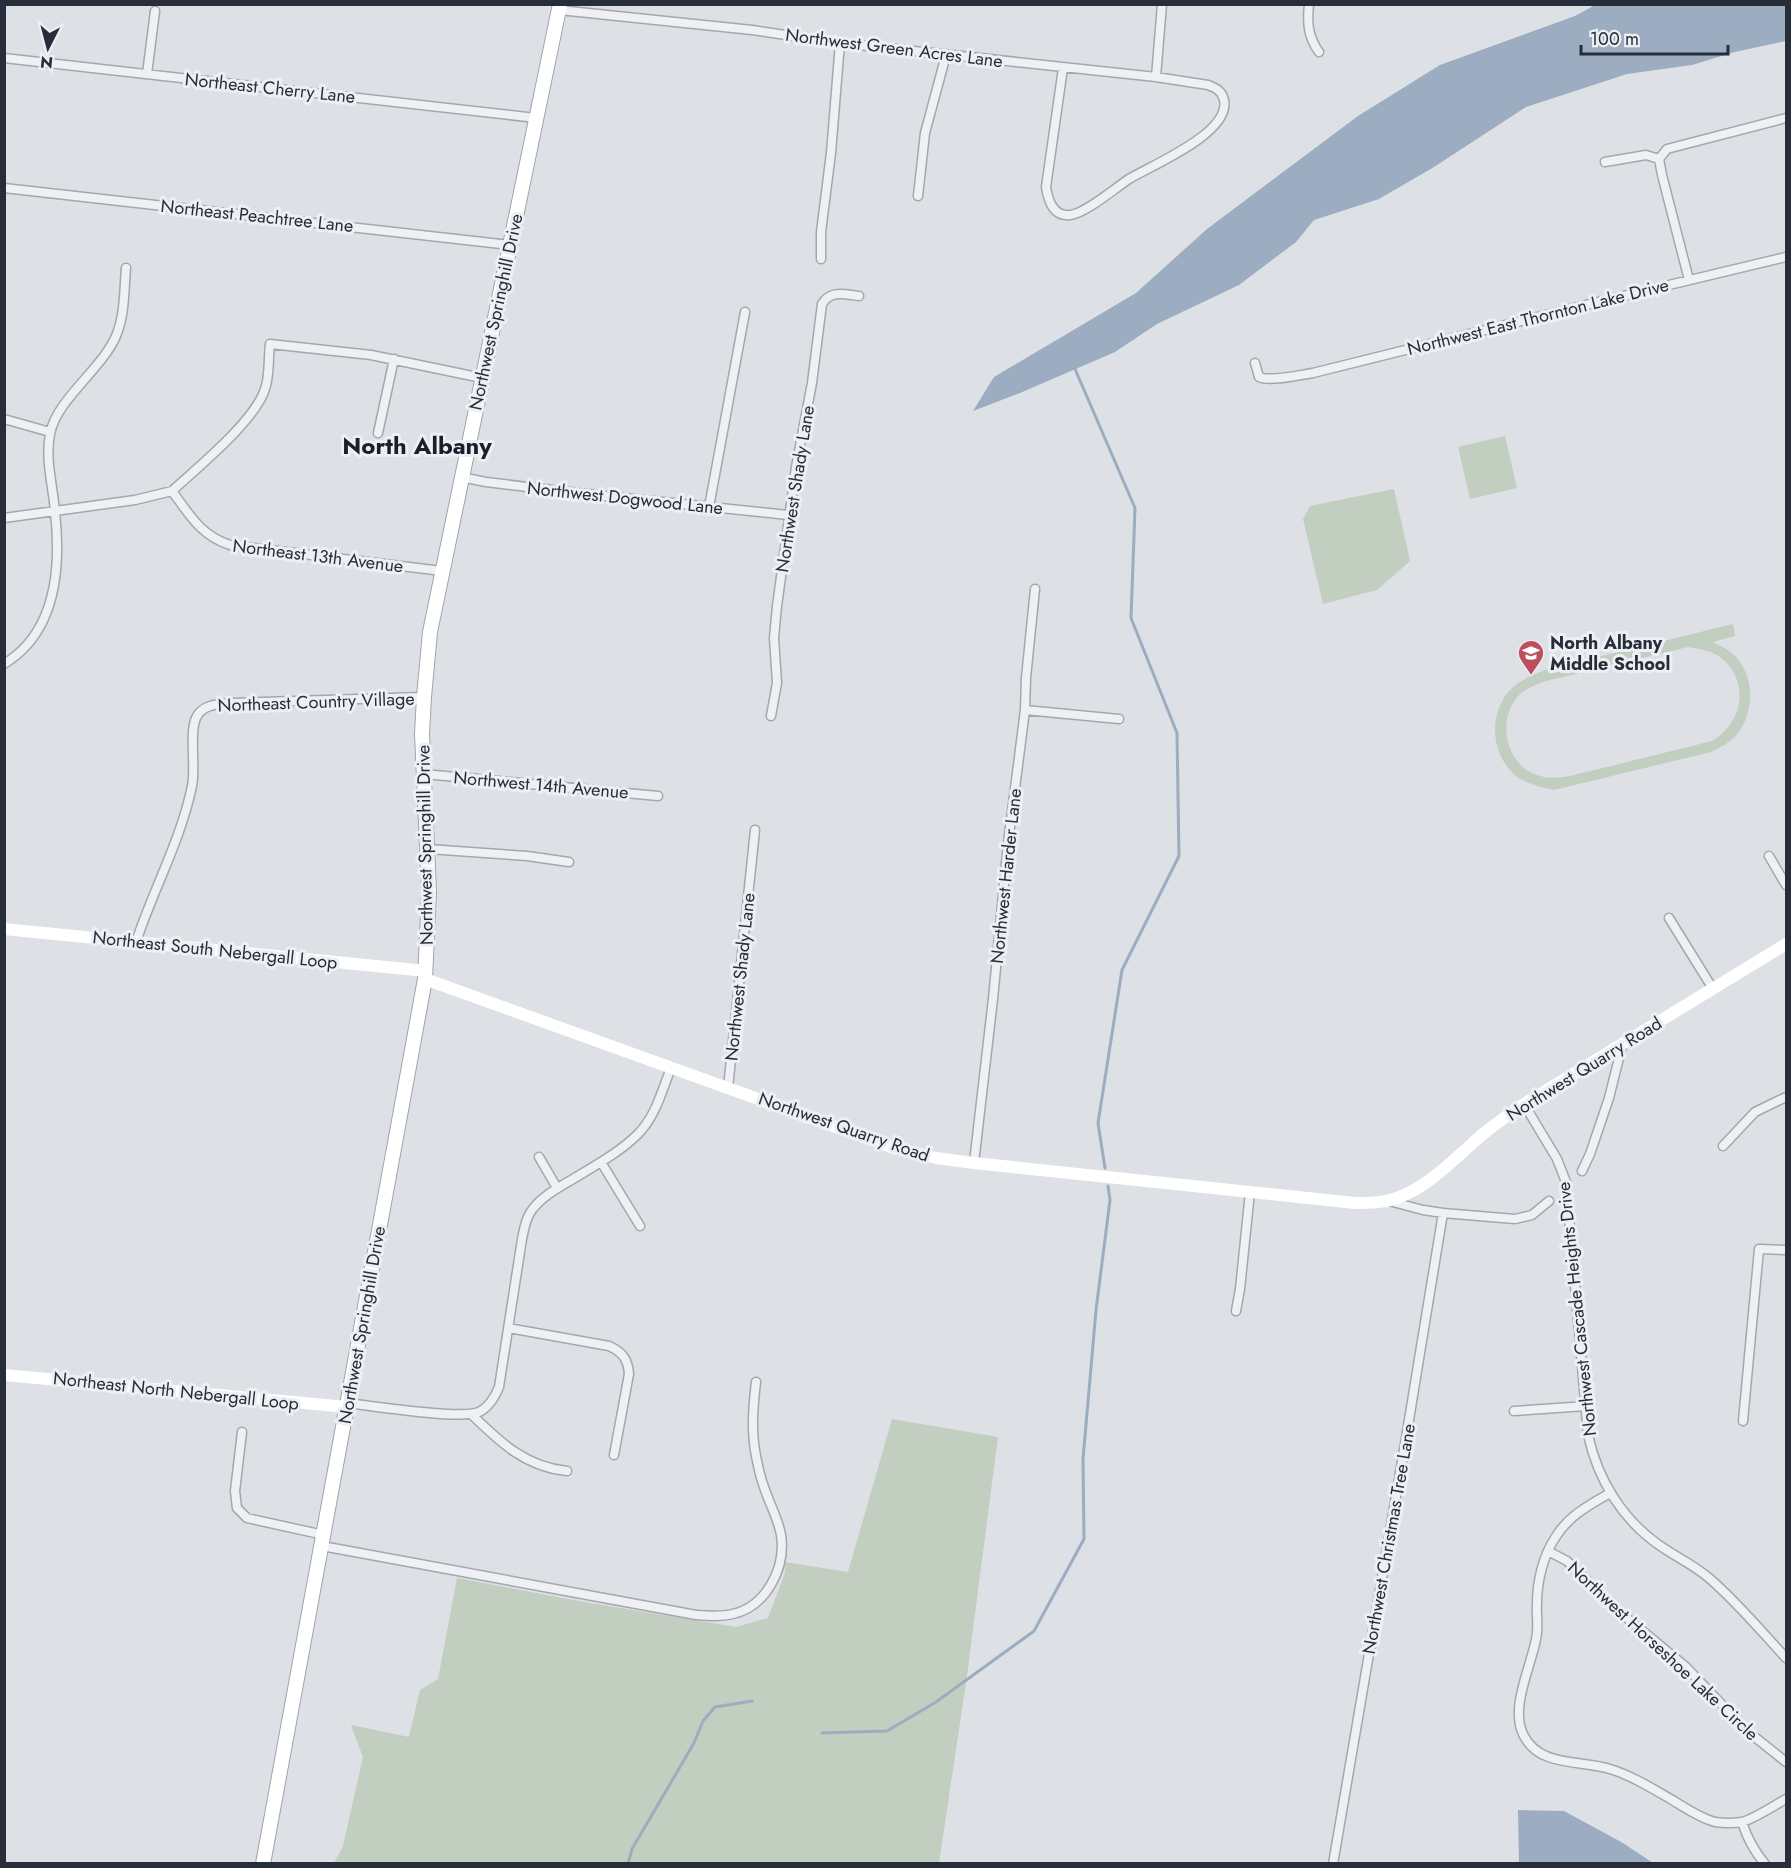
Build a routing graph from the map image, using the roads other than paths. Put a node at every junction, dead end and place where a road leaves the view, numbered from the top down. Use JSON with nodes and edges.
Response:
{"nodes":[{"id":1,"x":1162,"y":4,"type":"edge"},
{"id":2,"x":1309,"y":4,"type":"edge"},
{"id":3,"x":560,"y":7,"type":"edge"},
{"id":4,"x":155,"y":11,"type":"dead end"},
{"id":5,"x":840,"y":43,"type":"junction"},
{"id":6,"x":1319,"y":52,"type":"dead end"},
{"id":7,"x":946,"y":55,"type":"junction"},
{"id":8,"x":4,"y":58,"type":"edge"},
{"id":9,"x":1063,"y":68,"type":"junction"},
{"id":10,"x":147,"y":74,"type":"junction"},
{"id":11,"x":1155,"y":77,"type":"junction"},
{"id":12,"x":536,"y":118,"type":"junction"},
{"id":13,"x":1786,"y":118,"type":"edge"},
{"id":14,"x":1659,"y":159,"type":"junction"},
{"id":15,"x":1605,"y":162,"type":"dead end"},
{"id":16,"x":4,"y":188,"type":"edge"},
{"id":17,"x":918,"y":196,"type":"dead end"},
{"id":18,"x":510,"y":245,"type":"junction"},
{"id":19,"x":1786,"y":257,"type":"edge"},
{"id":20,"x":821,"y":259,"type":"dead end"},
{"id":21,"x":126,"y":268,"type":"dead end"},
{"id":22,"x":1689,"y":280,"type":"junction"},
{"id":23,"x":859,"y":297,"type":"dead end"},
{"id":24,"x":745,"y":312,"type":"dead end"},
{"id":25,"x":394,"y":360,"type":"junction"},
{"id":26,"x":1255,"y":363,"type":"dead end"},
{"id":27,"x":482,"y":378,"type":"junction"},
{"id":28,"x":4,"y":419,"type":"edge"},
{"id":29,"x":50,"y":432,"type":"junction"},
{"id":30,"x":378,"y":433,"type":"dead end"},
{"id":31,"x":461,"y":477,"type":"junction"},
{"id":32,"x":172,"y":491,"type":"junction"},
{"id":33,"x":709,"y":507,"type":"junction"},
{"id":34,"x":55,"y":511,"type":"junction"},
{"id":35,"x":788,"y":515,"type":"junction"},
{"id":36,"x":4,"y":518,"type":"edge"},
{"id":37,"x":442,"y":571,"type":"junction"},
{"id":38,"x":1035,"y":589,"type":"dead end"},
{"id":39,"x":4,"y":664,"type":"edge"},
{"id":40,"x":424,"y":697,"type":"junction"},
{"id":41,"x":1025,"y":710,"type":"junction"},
{"id":42,"x":771,"y":716,"type":"dead end"},
{"id":43,"x":1119,"y":719,"type":"dead end"},
{"id":44,"x":424,"y":774,"type":"junction"},
{"id":45,"x":658,"y":796,"type":"dead end"},
{"id":46,"x":755,"y":830,"type":"dead end"},
{"id":47,"x":428,"y":849,"type":"junction"},
{"id":48,"x":1769,"y":856,"type":"dead end"},
{"id":49,"x":569,"y":862,"type":"dead end"},
{"id":50,"x":1786,"y":885,"type":"edge"},
{"id":51,"x":1669,"y":918,"type":"dead end"},
{"id":52,"x":4,"y":929,"type":"edge"},
{"id":53,"x":136,"y":942,"type":"junction"},
{"id":54,"x":1786,"y":944,"type":"edge"},
{"id":55,"x":425,"y":975,"type":"junction"},
{"id":56,"x":1713,"y":989,"type":"junction"},
{"id":57,"x":1622,"y":1046,"type":"junction"},
{"id":58,"x":671,"y":1068,"type":"junction"},
{"id":59,"x":728,"y":1088,"type":"junction"},
{"id":60,"x":1786,"y":1097,"type":"edge"},
{"id":61,"x":1524,"y":1104,"type":"junction"},
{"id":62,"x":1723,"y":1146,"type":"dead end"},
{"id":63,"x":539,"y":1156,"type":"dead end"},
{"id":64,"x":601,"y":1162,"type":"junction"},
{"id":65,"x":974,"y":1163,"type":"junction"},
{"id":66,"x":1582,"y":1171,"type":"dead end"},
{"id":67,"x":557,"y":1188,"type":"junction"},
{"id":68,"x":1250,"y":1192,"type":"junction"},
{"id":69,"x":1388,"y":1201,"type":"junction"},
{"id":70,"x":1549,"y":1201,"type":"dead end"},
{"id":71,"x":1443,"y":1213,"type":"junction"},
{"id":72,"x":640,"y":1226,"type":"dead end"},
{"id":73,"x":1786,"y":1250,"type":"edge"},
{"id":74,"x":1236,"y":1311,"type":"dead end"},
{"id":75,"x":508,"y":1328,"type":"junction"},
{"id":76,"x":4,"y":1375,"type":"edge"},
{"id":77,"x":756,"y":1382,"type":"dead end"},
{"id":78,"x":348,"y":1405,"type":"junction"},
{"id":79,"x":1586,"y":1406,"type":"junction"},
{"id":80,"x":1514,"y":1411,"type":"dead end"},
{"id":81,"x":471,"y":1414,"type":"junction"},
{"id":82,"x":1743,"y":1421,"type":"dead end"},
{"id":83,"x":242,"y":1432,"type":"dead end"},
{"id":84,"x":614,"y":1455,"type":"dead end"},
{"id":85,"x":567,"y":1471,"type":"dead end"},
{"id":86,"x":1610,"y":1493,"type":"junction"},
{"id":87,"x":323,"y":1540,"type":"junction"},
{"id":88,"x":1548,"y":1551,"type":"junction"},
{"id":89,"x":1786,"y":1658,"type":"edge"},
{"id":90,"x":1786,"y":1762,"type":"edge"},
{"id":91,"x":1786,"y":1799,"type":"edge"},
{"id":92,"x":1742,"y":1822,"type":"junction"},
{"id":93,"x":263,"y":1863,"type":"edge"},
{"id":94,"x":1333,"y":1863,"type":"edge"},
{"id":95,"x":1765,"y":1863,"type":"edge"}],
"edges":[{"from":1,"to":11,"type":"street"},
{"from":2,"to":6,"type":"street"},
{"from":3,"to":5,"type":"street","name":"Northwest Green Acres Lane"},
{"from":3,"to":12,"type":"main road","name":"Northwest Springhill Drive"},
{"from":4,"to":10,"type":"street"},
{"from":5,"to":7,"type":"street","name":"Northwest Green Acres Lane"},
{"from":5,"to":20,"type":"street"},
{"from":7,"to":9,"type":"street","name":"Northwest Green Acres Lane"},
{"from":7,"to":17,"type":"street"},
{"from":8,"to":10,"type":"street","name":"Northeast Cherry Lane"},
{"from":9,"to":11,"type":"street","name":"Northwest Green Acres Lane"},
{"from":9,"to":11,"type":"street","name":"Northwest Green Acres Lane"},
{"from":10,"to":12,"type":"street","name":"Northeast Cherry Lane"},
{"from":12,"to":18,"type":"main road","name":"Northwest Springhill Drive"},
{"from":13,"to":14,"type":"street"},
{"from":14,"to":15,"type":"street"},
{"from":14,"to":22,"type":"street"},
{"from":16,"to":18,"type":"street","name":"Northeast Peachtree Lane"},
{"from":18,"to":27,"type":"main road","name":"Northwest Springhill Drive"},
{"from":19,"to":22,"type":"street","name":"Northwest East Thornton Lake Drive"},
{"from":21,"to":29,"type":"street"},
{"from":22,"to":26,"type":"street","name":"Northwest East Thornton Lake Drive"},
{"from":23,"to":35,"type":"street","name":"Northwest Shady Lane"},
{"from":24,"to":33,"type":"street"},
{"from":25,"to":27,"type":"street"},
{"from":25,"to":30,"type":"street"},
{"from":25,"to":32,"type":"street"},
{"from":27,"to":31,"type":"main road","name":"Northwest Springhill Drive"},
{"from":28,"to":29,"type":"street"},
{"from":29,"to":34,"type":"street"},
{"from":31,"to":33,"type":"street","name":"Northwest Dogwood Lane"},
{"from":31,"to":37,"type":"main road","name":"Northwest Springhill Drive"},
{"from":32,"to":34,"type":"street"},
{"from":32,"to":37,"type":"street","name":"Northeast 13th Avenue"},
{"from":33,"to":35,"type":"street","name":"Northwest Dogwood Lane"},
{"from":34,"to":36,"type":"street"},
{"from":34,"to":39,"type":"street"},
{"from":35,"to":42,"type":"street","name":"Northwest Shady Lane"},
{"from":37,"to":40,"type":"main road","name":"Northwest Springhill Drive"},
{"from":38,"to":41,"type":"street","name":"Northwest Harder Lane"},
{"from":40,"to":44,"type":"main road","name":"Northwest Springhill Drive"},
{"from":40,"to":53,"type":"street","name":"Northeast Country Village"},
{"from":41,"to":43,"type":"street"},
{"from":41,"to":65,"type":"street","name":"Northwest Harder Lane"},
{"from":44,"to":45,"type":"street","name":"Northwest 14th Avenue"},
{"from":44,"to":47,"type":"main road","name":"Northwest Springhill Drive"},
{"from":46,"to":59,"type":"street","name":"Northwest Shady Lane"},
{"from":47,"to":49,"type":"street"},
{"from":47,"to":55,"type":"main road","name":"Northwest Springhill Drive"},
{"from":48,"to":50,"type":"street"},
{"from":51,"to":56,"type":"street"},
{"from":52,"to":53,"type":"street","name":"Northeast South Nebergall Loop"},
{"from":53,"to":55,"type":"street","name":"Northeast South Nebergall Loop"},
{"from":54,"to":56,"type":"street","name":"Northwest Quarry Road"},
{"from":55,"to":58,"type":"street","name":"Northwest Quarry Road"},
{"from":55,"to":78,"type":"main road","name":"Northwest Springhill Drive"},
{"from":56,"to":57,"type":"street","name":"Northwest Quarry Road"},
{"from":57,"to":61,"type":"street","name":"Northwest Quarry Road"},
{"from":57,"to":66,"type":"street"},
{"from":58,"to":59,"type":"street","name":"Northwest Quarry Road"},
{"from":58,"to":64,"type":"street"},
{"from":59,"to":65,"type":"street","name":"Northwest Quarry Road"},
{"from":60,"to":62,"type":"street"},
{"from":61,"to":69,"type":"street","name":"Northwest Quarry Road"},
{"from":61,"to":79,"type":"street","name":"Northwest Cascade Heights Drive"},
{"from":63,"to":67,"type":"street"},
{"from":64,"to":67,"type":"street"},
{"from":64,"to":72,"type":"street"},
{"from":65,"to":68,"type":"street","name":"Northwest Quarry Road"},
{"from":67,"to":75,"type":"street"},
{"from":68,"to":69,"type":"street","name":"Northwest Quarry Road"},
{"from":68,"to":74,"type":"street"},
{"from":69,"to":71,"type":"street","name":"Northwest Quarry Road"},
{"from":70,"to":71,"type":"street","name":"Northwest Quarry Road"},
{"from":71,"to":94,"type":"street","name":"Northwest Christmas Tree Lane"},
{"from":73,"to":82,"type":"street"},
{"from":75,"to":81,"type":"street"},
{"from":75,"to":84,"type":"street"},
{"from":76,"to":78,"type":"street","name":"Northeast North Nebergall Loop"},
{"from":77,"to":87,"type":"street"},
{"from":78,"to":81,"type":"street"},
{"from":78,"to":87,"type":"main road","name":"Northwest Springhill Drive"},
{"from":79,"to":80,"type":"street"},
{"from":79,"to":86,"type":"street","name":"Northwest Cascade Heights Drive"},
{"from":81,"to":85,"type":"street"},
{"from":83,"to":87,"type":"street"},
{"from":86,"to":88,"type":"street"},
{"from":86,"to":89,"type":"street","name":"Northwest Cascade Heights Drive"},
{"from":87,"to":93,"type":"main road","name":"Northwest Springhill Drive"},
{"from":88,"to":90,"type":"street","name":"Northwest Horseshoe Lake Circle"},
{"from":88,"to":92,"type":"street","name":"Northwest Horseshoe Lake Circle"},
{"from":91,"to":92,"type":"street"},
{"from":92,"to":95,"type":"street"}]}
